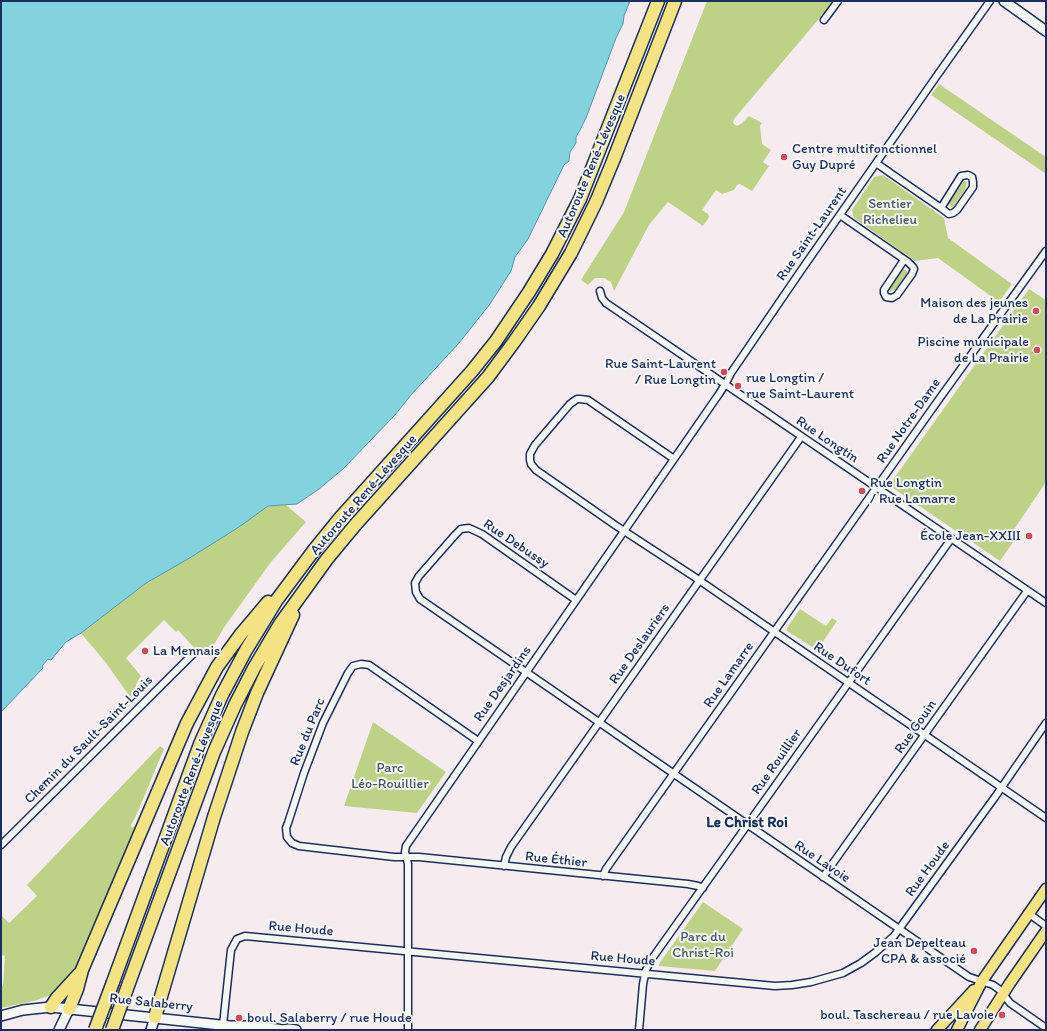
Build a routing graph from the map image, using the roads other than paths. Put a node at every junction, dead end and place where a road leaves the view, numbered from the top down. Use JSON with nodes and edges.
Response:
{"nodes":[{"id":1,"x":658,"y":1,"type":"edge"},
{"id":2,"x":675,"y":1,"type":"edge"},
{"id":3,"x":838,"y":1,"type":"edge"},
{"id":4,"x":990,"y":1,"type":"edge"},
{"id":5,"x":1004,"y":1,"type":"edge"},
{"id":6,"x":824,"y":20,"type":"dead end"},
{"id":7,"x":1046,"y":31,"type":"edge"},
{"id":8,"x":876,"y":163,"type":"junction"},
{"id":9,"x":941,"y":208,"type":"junction"},
{"id":10,"x":840,"y":215,"type":"junction"},
{"id":11,"x":1046,"y":251,"type":"edge"},
{"id":12,"x":904,"y":260,"type":"junction"},
{"id":13,"x":600,"y":291,"type":"dead end"},
{"id":14,"x":725,"y":385,"type":"junction"},
{"id":15,"x":801,"y":437,"type":"junction"},
{"id":16,"x":674,"y":459,"type":"junction"},
{"id":17,"x":877,"y":488,"type":"junction"},
{"id":18,"x":624,"y":531,"type":"junction"},
{"id":19,"x":322,"y":539,"type":"junction"},
{"id":20,"x":951,"y":539,"type":"junction"},
{"id":21,"x":700,"y":581,"type":"junction"},
{"id":22,"x":307,"y":585,"type":"junction"},
{"id":23,"x":1027,"y":591,"type":"junction"},
{"id":24,"x":576,"y":600,"type":"junction"},
{"id":25,"x":1046,"y":603,"type":"edge"},
{"id":26,"x":774,"y":632,"type":"junction"},
{"id":27,"x":194,"y":653,"type":"dead end"},
{"id":28,"x":526,"y":672,"type":"junction"},
{"id":29,"x":848,"y":683,"type":"junction"},
{"id":30,"x":599,"y":722,"type":"junction"},
{"id":31,"x":1046,"y":723,"type":"edge"},
{"id":32,"x":925,"y":735,"type":"junction"},
{"id":33,"x":478,"y":741,"type":"junction"},
{"id":34,"x":674,"y":773,"type":"junction"},
{"id":35,"x":1001,"y":787,"type":"junction"},
{"id":36,"x":1046,"y":818,"type":"edge"},
{"id":37,"x":747,"y":825,"type":"junction"},
{"id":38,"x":1,"y":845,"type":"edge"},
{"id":39,"x":406,"y":857,"type":"junction"},
{"id":40,"x":504,"y":866,"type":"junction"},
{"id":41,"x":603,"y":876,"type":"junction"},
{"id":42,"x":824,"y":877,"type":"junction"},
{"id":43,"x":703,"y":888,"type":"junction"},
{"id":44,"x":1046,"y":889,"type":"edge"},
{"id":45,"x":1028,"y":913,"type":"junction"},
{"id":46,"x":1046,"y":926,"type":"edge"},
{"id":47,"x":899,"y":929,"type":"junction"},
{"id":48,"x":1046,"y":931,"type":"edge"},
{"id":49,"x":408,"y":951,"type":"junction"},
{"id":50,"x":82,"y":970,"type":"junction"},
{"id":51,"x":645,"y":974,"type":"junction"},
{"id":52,"x":982,"y":981,"type":"junction"},
{"id":53,"x":1003,"y":994,"type":"junction"},
{"id":54,"x":51,"y":1007,"type":"junction"},
{"id":55,"x":69,"y":1009,"type":"junction"},
{"id":56,"x":1,"y":1016,"type":"edge"},
{"id":57,"x":155,"y":1017,"type":"junction"},
{"id":58,"x":227,"y":1025,"type":"junction"},
{"id":59,"x":1046,"y":1028,"type":"edge"},
{"id":60,"x":59,"y":1030,"type":"edge"},
{"id":61,"x":95,"y":1030,"type":"edge"},
{"id":62,"x":112,"y":1030,"type":"edge"},
{"id":63,"x":151,"y":1030,"type":"edge"},
{"id":64,"x":243,"y":1030,"type":"edge"},
{"id":65,"x":284,"y":1030,"type":"edge"},
{"id":66,"x":296,"y":1030,"type":"edge"},
{"id":67,"x":408,"y":1030,"type":"edge"},
{"id":68,"x":639,"y":1030,"type":"edge"},
{"id":69,"x":937,"y":1030,"type":"edge"},
{"id":70,"x":957,"y":1030,"type":"edge"},
{"id":71,"x":980,"y":1030,"type":"edge"}],
"edges":[{"from":1,"to":19,"type":"highway","name":"Autoroute René-Lévesque"},
{"from":2,"to":22,"type":"highway","name":"Autoroute René-Lévesque"},
{"from":3,"to":6,"type":"street"},
{"from":4,"to":8,"type":"street","name":"Rue Saint-Laurent"},
{"from":5,"to":7,"type":"street"},
{"from":8,"to":9,"type":"street"},
{"from":8,"to":10,"type":"street","name":"Rue Saint-Laurent"},
{"from":9,"to":9,"type":"street"},
{"from":10,"to":12,"type":"street"},
{"from":10,"to":14,"type":"street","name":"Rue Saint-Laurent"},
{"from":11,"to":17,"type":"street","name":"Rue Notre-Dame"},
{"from":12,"to":12,"type":"street"},
{"from":13,"to":14,"type":"street","name":"Rue Longtin"},
{"from":14,"to":15,"type":"street","name":"Rue Longtin"},
{"from":14,"to":16,"type":"street","name":"Rue Desjardins"},
{"from":15,"to":17,"type":"street","name":"Rue Longtin"},
{"from":15,"to":21,"type":"street","name":"Rue Deslauriers"},
{"from":16,"to":18,"type":"street","name":"Rue Desjardins"},
{"from":16,"to":18,"type":"street","name":"Rue Dufort"},
{"from":17,"to":20,"type":"street","name":"Rue Longtin"},
{"from":17,"to":26,"type":"street","name":"Rue Lamarre"},
{"from":18,"to":21,"type":"street","name":"Rue Dufort"},
{"from":18,"to":24,"type":"street","name":"Rue Desjardins"},
{"from":19,"to":50,"type":"highway"},
{"from":19,"to":61,"type":"highway","name":"Autoroute René-Lévesque","bridge":true},
{"from":20,"to":23,"type":"street","name":"Rue Longtin"},
{"from":20,"to":29,"type":"street","name":"Rue Rouillier"},
{"from":21,"to":26,"type":"street","name":"Rue Dufort"},
{"from":21,"to":30,"type":"street","name":"Rue Deslauriers"},
{"from":22,"to":57,"type":"highway"},
{"from":22,"to":62,"type":"highway","name":"Autoroute René-Lévesque","bridge":true},
{"from":23,"to":25,"type":"street","name":"Rue Longtin"},
{"from":23,"to":32,"type":"street","name":"Rue Gouin"},
{"from":24,"to":28,"type":"street","name":"Rue Desjardins"},
{"from":24,"to":28,"type":"street","name":"Rue Debussy"},
{"from":26,"to":29,"type":"street","name":"Rue Dufort"},
{"from":26,"to":34,"type":"street","name":"Rue Lamarre"},
{"from":27,"to":38,"type":"street","name":"Chemin du Sault-Saint-Louis"},
{"from":28,"to":30,"type":"street","name":"Rue Lavoie"},
{"from":28,"to":33,"type":"street","name":"Rue Desjardins"},
{"from":29,"to":32,"type":"street","name":"Rue Dufort"},
{"from":29,"to":37,"type":"street","name":"Rue Rouillier"},
{"from":30,"to":34,"type":"street","name":"Rue Lavoie"},
{"from":30,"to":40,"type":"street","name":"Rue Deslauriers"},
{"from":31,"to":35,"type":"street","name":"Rue Houde"},
{"from":32,"to":35,"type":"street","name":"Rue Dufort"},
{"from":32,"to":42,"type":"street","name":"Rue Gouin"},
{"from":33,"to":39,"type":"street","name":"Rue Desjardins"},
{"from":33,"to":39,"type":"street","name":"Rue du Parc"},
{"from":34,"to":37,"type":"street","name":"Rue Lavoie"},
{"from":34,"to":41,"type":"street","name":"Rue Lamarre"},
{"from":35,"to":36,"type":"street","name":"Rue Dufort"},
{"from":35,"to":47,"type":"street","name":"Rue Houde"},
{"from":37,"to":42,"type":"street","name":"Rue Lavoie"},
{"from":37,"to":43,"type":"street","name":"Rue Rouillier"},
{"from":39,"to":40,"type":"street","name":"Rue Éthier"},
{"from":39,"to":49,"type":"street","name":"Rue Desjardins"},
{"from":40,"to":41,"type":"street","name":"Rue Éthier"},
{"from":41,"to":43,"type":"street","name":"Rue Éthier"},
{"from":42,"to":47,"type":"street","name":"Rue Lavoie"},
{"from":43,"to":51,"type":"street","name":"Rue Rouillier"},
{"from":44,"to":45,"type":"main road"},
{"from":45,"to":46,"type":"street"},
{"from":45,"to":52,"type":"main road"},
{"from":47,"to":51,"type":"street","name":"Rue Houde"},
{"from":47,"to":52,"type":"street","name":"Rue Lavoie"},
{"from":48,"to":53,"type":"main road"},
{"from":49,"to":51,"type":"street","name":"Rue Houde"},
{"from":49,"to":58,"type":"street","name":"Rue Houde"},
{"from":49,"to":67,"type":"street","name":"Rue Desjardins"},
{"from":50,"to":54,"type":"highway"},
{"from":50,"to":55,"type":"highway"},
{"from":51,"to":68,"type":"street","name":"Rue Rouillier"},
{"from":52,"to":53,"type":"street","name":"Rue Lavoie"},
{"from":52,"to":69,"type":"main road"},
{"from":52,"to":70,"type":"main road"},
{"from":53,"to":59,"type":"street","name":"Rue Lavoie"},
{"from":53,"to":71,"type":"main road"},
{"from":54,"to":55,"type":"street","name":"Rue Salaberry"},
{"from":54,"to":56,"type":"street","name":"Rue Salaberry"},
{"from":55,"to":57,"type":"street","name":"Rue Salaberry"},
{"from":55,"to":60,"type":"street"},
{"from":57,"to":58,"type":"street","name":"Rue Salaberry"},
{"from":57,"to":63,"type":"street"},
{"from":58,"to":64,"type":"street","name":"Rue Salaberry"},
{"from":58,"to":65,"type":"street","name":"Rue Salaberry"},
{"from":65,"to":66,"type":"street","name":"Rue Salaberry"}]}
